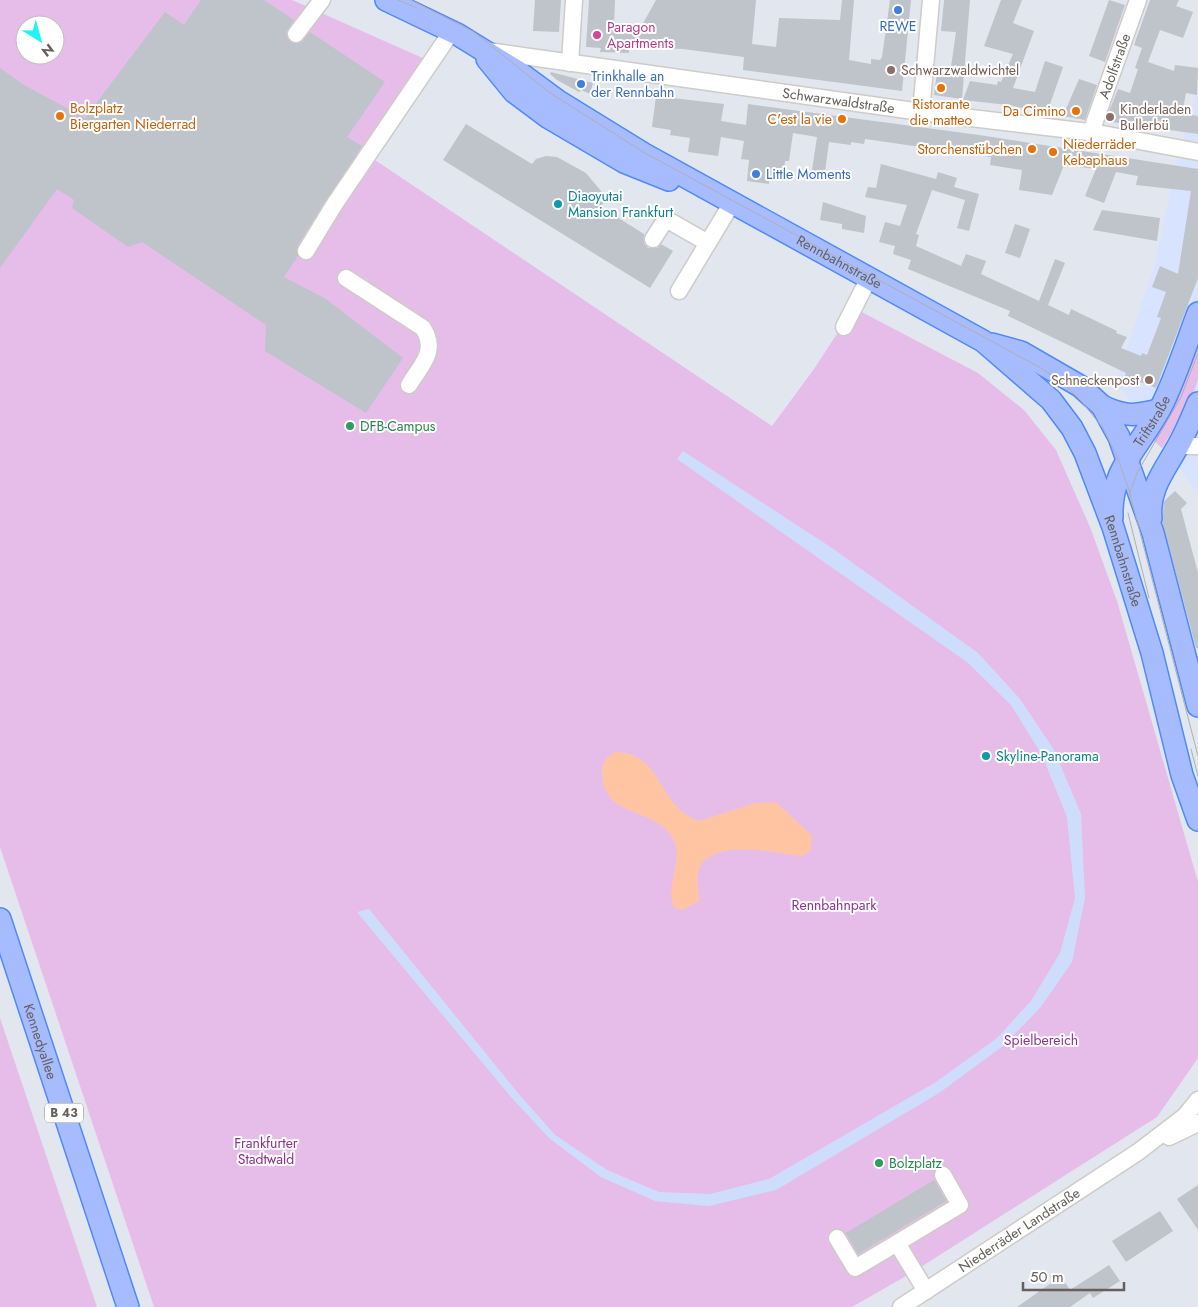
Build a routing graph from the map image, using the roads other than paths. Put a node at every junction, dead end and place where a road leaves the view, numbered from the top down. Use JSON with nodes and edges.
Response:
{"nodes":[{"id":1,"x":322,"y":0,"type":"edge"},
{"id":2,"x":386,"y":0,"type":"edge"},
{"id":3,"x":574,"y":0,"type":"edge"},
{"id":4,"x":931,"y":0,"type":"edge"},
{"id":5,"x":1138,"y":0,"type":"edge"},
{"id":6,"x":452,"y":31,"type":"junction"},
{"id":7,"x":296,"y":34,"type":"dead end"},
{"id":8,"x":484,"y":55,"type":"junction"},
{"id":9,"x":570,"y":63,"type":"junction"},
{"id":10,"x":921,"y":112,"type":"junction"},
{"id":11,"x":1092,"y":132,"type":"junction"},
{"id":12,"x":1198,"y":152,"type":"edge"},
{"id":13,"x":652,"y":173,"type":"junction"},
{"id":14,"x":726,"y":200,"type":"junction"},
{"id":15,"x":653,"y":239,"type":"dead end"},
{"id":16,"x":708,"y":243,"type":"junction"},
{"id":17,"x":306,"y":251,"type":"dead end"},
{"id":18,"x":346,"y":278,"type":"dead end"},
{"id":19,"x":869,"y":278,"type":"junction"},
{"id":20,"x":679,"y":291,"type":"dead end"},
{"id":21,"x":1198,"y":313,"type":"edge"},
{"id":22,"x":844,"y":327,"type":"dead end"},
{"id":23,"x":982,"y":341,"type":"junction"},
{"id":24,"x":409,"y":385,"type":"dead end"},
{"id":25,"x":1198,"y":402,"type":"edge"},
{"id":26,"x":1102,"y":406,"type":"junction"},
{"id":27,"x":1159,"y":410,"type":"junction"},
{"id":28,"x":1188,"y":446,"type":"edge"},
{"id":29,"x":1087,"y":457,"type":"junction"},
{"id":30,"x":1128,"y":457,"type":"junction"},
{"id":31,"x":1164,"y":466,"type":"junction"},
{"id":32,"x":1126,"y":481,"type":"junction"},
{"id":33,"x":1113,"y":527,"type":"junction"},
{"id":34,"x":1153,"y":533,"type":"junction"},
{"id":35,"x":1198,"y":706,"type":"edge"},
{"id":36,"x":1198,"y":820,"type":"edge"},
{"id":37,"x":0,"y":919,"type":"edge"},
{"id":38,"x":1198,"y":1100,"type":"edge"},
{"id":39,"x":1194,"y":1117,"type":"edge"},
{"id":40,"x":1138,"y":1152,"type":"junction"},
{"id":41,"x":942,"y":1175,"type":"dead end"},
{"id":42,"x":837,"y":1238,"type":"dead end"},
{"id":43,"x":897,"y":1243,"type":"junction"},
{"id":44,"x":926,"y":1291,"type":"junction"},
{"id":45,"x":128,"y":1307,"type":"edge"},
{"id":46,"x":901,"y":1307,"type":"edge"}],
"edges":[{"from":1,"to":7,"type":"street"},
{"from":2,"to":6,"type":"main road","name":"Rennbahnstraße"},
{"from":3,"to":9,"type":"street"},
{"from":4,"to":10,"type":"street"},
{"from":5,"to":11,"type":"street","name":"Adolfstraße"},
{"from":6,"to":8,"type":"main road","name":"Rennbahnstraße"},
{"from":6,"to":17,"type":"street"},
{"from":8,"to":9,"type":"street","name":"Schwarzwaldstraße"},
{"from":8,"to":13,"type":"street"},
{"from":8,"to":13,"type":"main road","name":"Rennbahnstraße"},
{"from":8,"to":14,"type":"main road","name":"Rennbahnstraße"},
{"from":9,"to":10,"type":"street","name":"Schwarzwaldstraße"},
{"from":10,"to":11,"type":"street","name":"Schwarzwaldstraße"},
{"from":11,"to":12,"type":"street","name":"Schwarzwaldstraße"},
{"from":13,"to":14,"type":"main road","name":"Rennbahnstraße"},
{"from":14,"to":16,"type":"street"},
{"from":14,"to":19,"type":"main road","name":"Rennbahnstraße"},
{"from":15,"to":16,"type":"street"},
{"from":16,"to":20,"type":"street"},
{"from":18,"to":24,"type":"street"},
{"from":19,"to":22,"type":"street"},
{"from":19,"to":23,"type":"main road","name":"Rennbahnstraße"},
{"from":21,"to":27,"type":"main road","name":"Triftstraße"},
{"from":23,"to":26,"type":"main road","name":"Rennbahnstraße"},
{"from":23,"to":29,"type":"main road","name":"Rennbahnstraße"},
{"from":25,"to":28,"type":"main road"},
{"from":26,"to":27,"type":"main road"},
{"from":26,"to":30,"type":"main road","name":"Rennbahnstraße"},
{"from":27,"to":30,"type":"main road","name":"Triftstraße"},
{"from":28,"to":31,"type":"main road"},
{"from":29,"to":32,"type":"main road"},
{"from":29,"to":33,"type":"main road","name":"Rennbahnstraße"},
{"from":30,"to":32,"type":"main road","name":"Rennbahnstraße"},
{"from":31,"to":32,"type":"main road"},
{"from":31,"to":34,"type":"main road"},
{"from":32,"to":33,"type":"main road"},
{"from":32,"to":34,"type":"main road","name":"Rennbahnstraße"},
{"from":33,"to":36,"type":"main road","name":"Rennbahnstraße"},
{"from":34,"to":35,"type":"main road","name":"Rennbahnstraße"},
{"from":37,"to":45,"type":"main road","name":"Kennedyallee","number":"B 43"},
{"from":38,"to":39,"type":"street","name":"Niederräder Landstraße"},
{"from":39,"to":40,"type":"street","name":"Niederräder Landstraße"},
{"from":39,"to":40,"type":"street","name":"Niederräder Landstraße"},
{"from":40,"to":44,"type":"street","name":"Niederräder Landstraße"},
{"from":41,"to":43,"type":"street"},
{"from":42,"to":43,"type":"street"},
{"from":43,"to":44,"type":"street"},
{"from":44,"to":46,"type":"street","name":"Niederräder Landstraße"}]}
